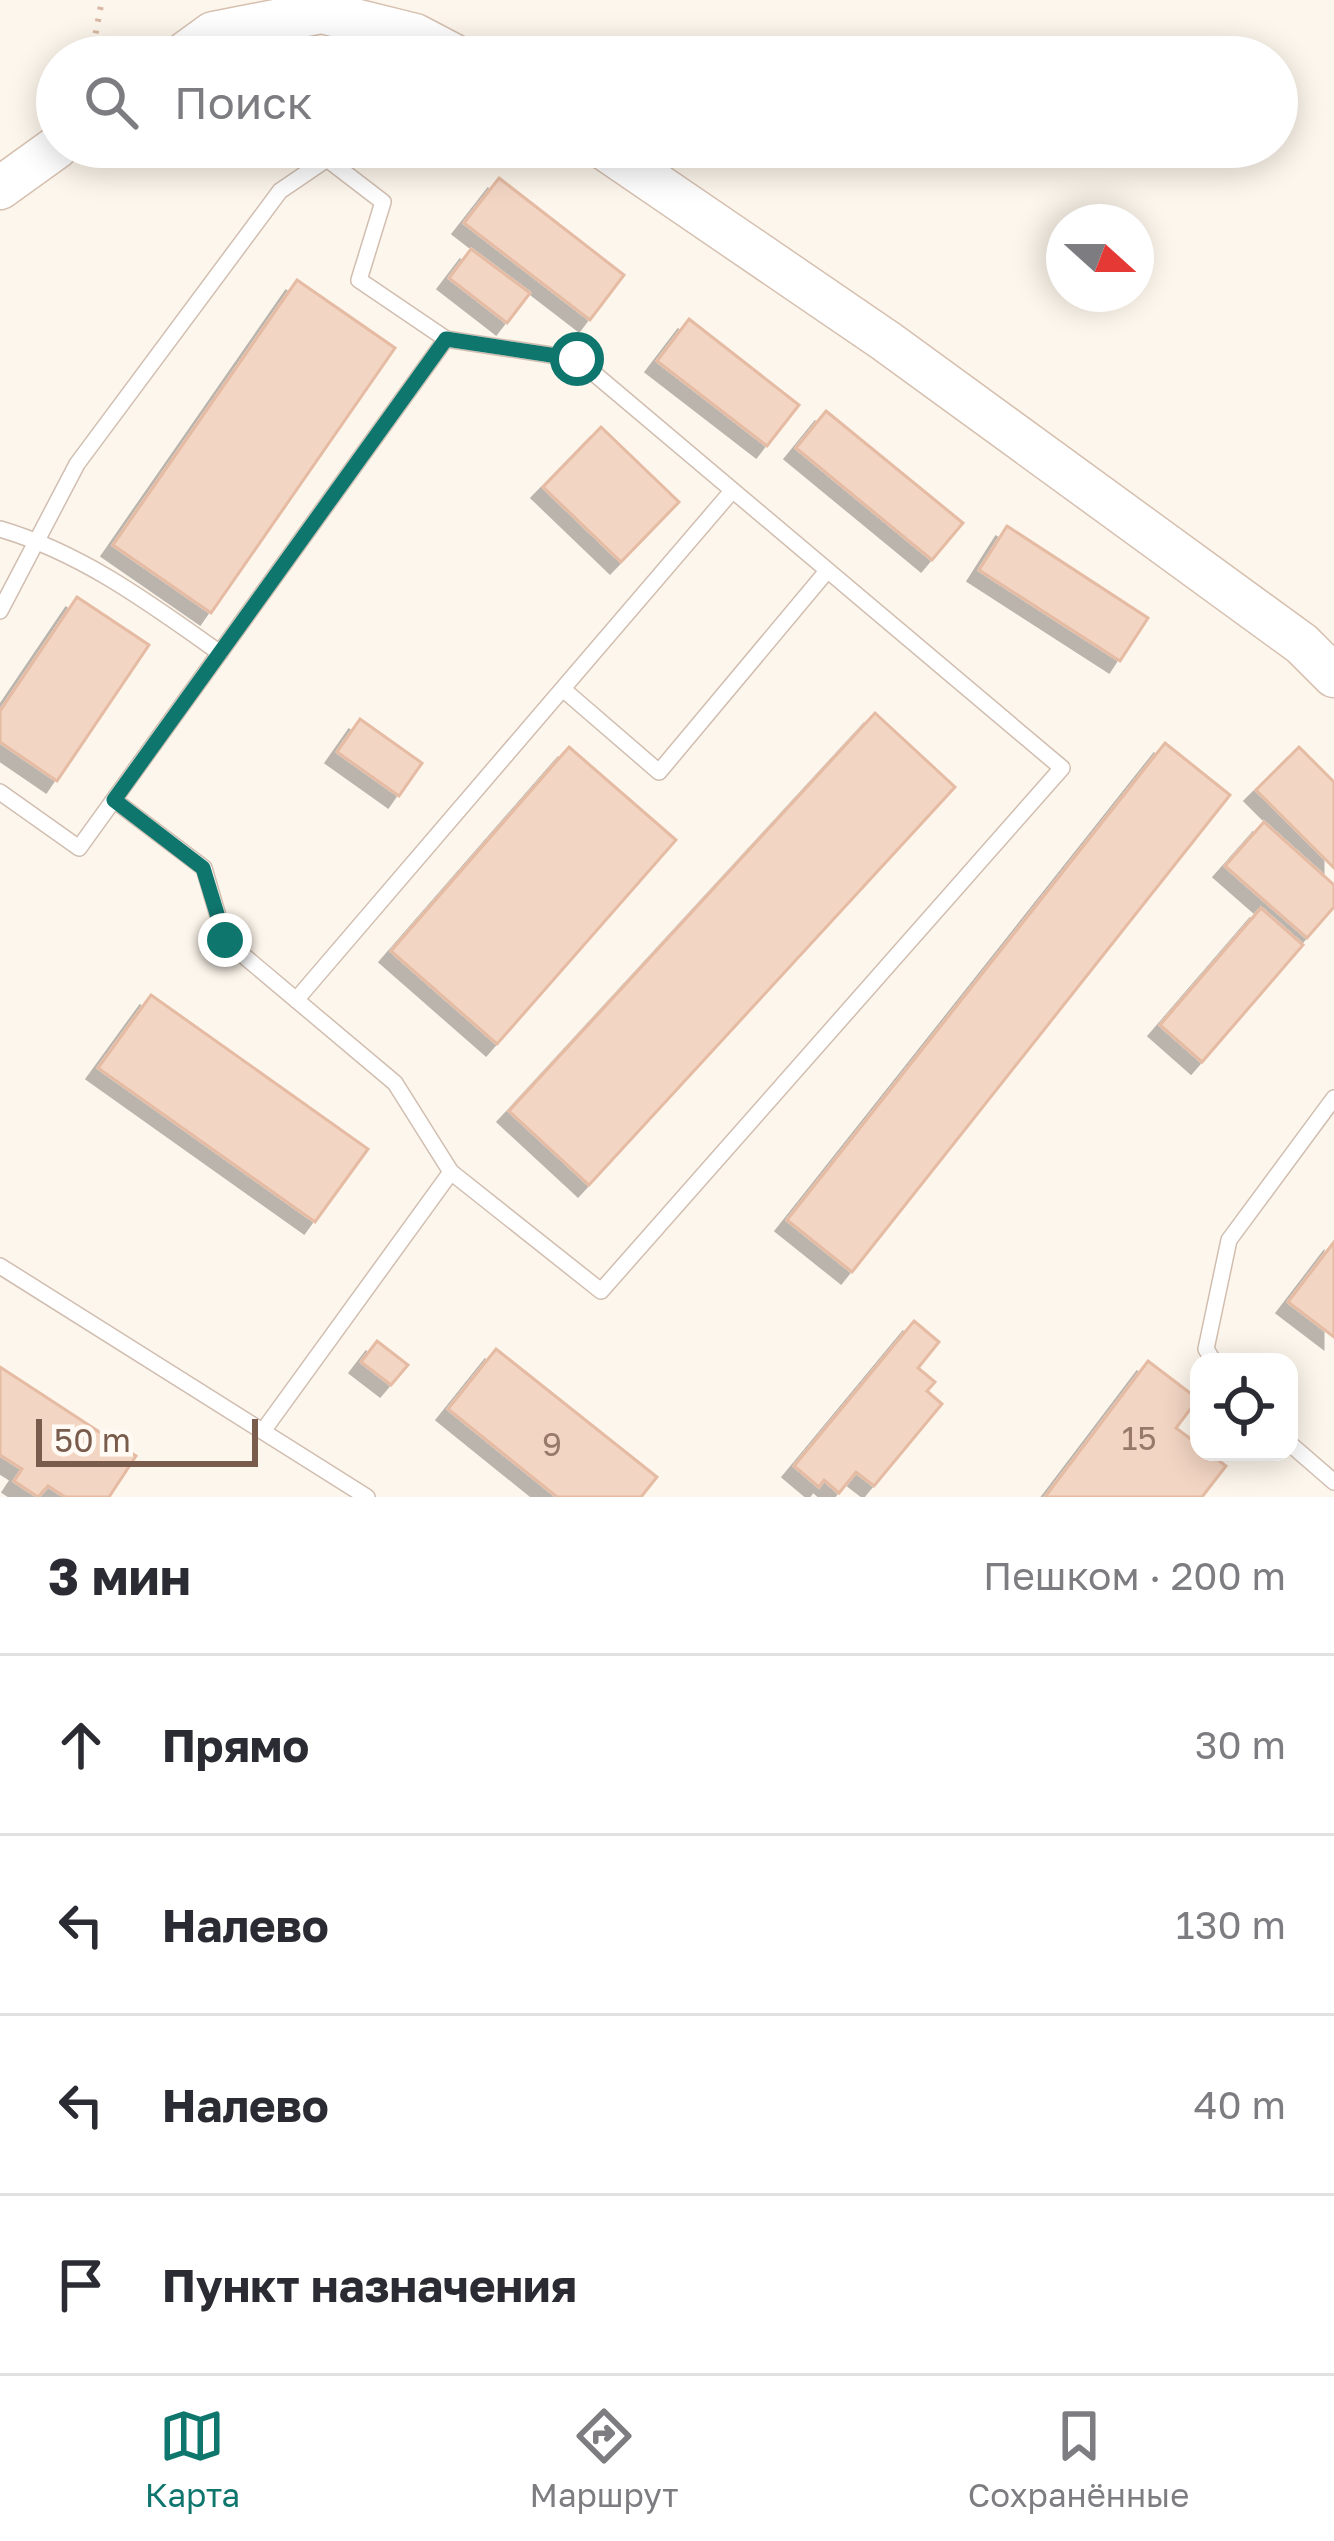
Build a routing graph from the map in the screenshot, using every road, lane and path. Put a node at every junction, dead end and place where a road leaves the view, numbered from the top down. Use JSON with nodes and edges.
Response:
{"nodes":[{"id":1,"x":102,"y":0,"type":"edge"},
{"id":2,"x":95,"y":36,"type":"edge"},
{"id":3,"x":209,"y":36,"type":"edge"},
{"id":4,"x":419,"y":36,"type":"edge"},
{"id":5,"x":36,"y":162,"type":"edge"},
{"id":6,"x":314,"y":168,"type":"edge"},
{"id":7,"x":339,"y":168,"type":"edge"},
{"id":8,"x":633,"y":168,"type":"edge"},
{"id":9,"x":0,"y":188,"type":"edge"},
{"id":10,"x":446,"y":339,"type":"junction"},
{"id":11,"x":732,"y":491,"type":"junction"},
{"id":12,"x":0,"y":529,"type":"edge"},
{"id":13,"x":35,"y":539,"type":"junction"},
{"id":14,"x":827,"y":571,"type":"junction"},
{"id":15,"x":0,"y":611,"type":"edge"},
{"id":16,"x":220,"y":653,"type":"junction"},
{"id":17,"x":1334,"y":676,"type":"edge"},
{"id":18,"x":564,"y":690,"type":"junction"},
{"id":19,"x":0,"y":792,"type":"edge"},
{"id":20,"x":114,"y":800,"type":"junction"},
{"id":21,"x":296,"y":1000,"type":"junction"},
{"id":22,"x":1334,"y":1098,"type":"edge"},
{"id":23,"x":452,"y":1172,"type":"junction"},
{"id":24,"x":0,"y":1266,"type":"edge"},
{"id":25,"x":1208,"y":1353,"type":"edge"},
{"id":26,"x":263,"y":1431,"type":"junction"},
{"id":27,"x":1298,"y":1452,"type":"edge"},
{"id":28,"x":1334,"y":1482,"type":"edge"},
{"id":29,"x":367,"y":1497,"type":"edge"}],
"edges":[{"from":1,"to":2,"type":"path"},
{"from":3,"to":4,"type":"street"},
{"from":5,"to":9,"type":"street"},
{"from":6,"to":13,"type":"lane"},
{"from":7,"to":10,"type":"lane"},
{"from":8,"to":17,"type":"street"},
{"from":10,"to":11,"type":"lane"},
{"from":10,"to":16,"type":"lane"},
{"from":11,"to":14,"type":"lane"},
{"from":11,"to":18,"type":"lane"},
{"from":12,"to":13,"type":"lane"},
{"from":13,"to":15,"type":"lane"},
{"from":13,"to":16,"type":"lane"},
{"from":14,"to":18,"type":"lane"},
{"from":14,"to":23,"type":"lane"},
{"from":16,"to":20,"type":"lane"},
{"from":18,"to":21,"type":"lane"},
{"from":19,"to":20,"type":"lane"},
{"from":20,"to":21,"type":"lane"},
{"from":21,"to":23,"type":"lane"},
{"from":22,"to":25,"type":"lane"},
{"from":23,"to":26,"type":"lane"},
{"from":24,"to":26,"type":"lane"},
{"from":26,"to":29,"type":"lane"},
{"from":27,"to":28,"type":"lane"}]}
